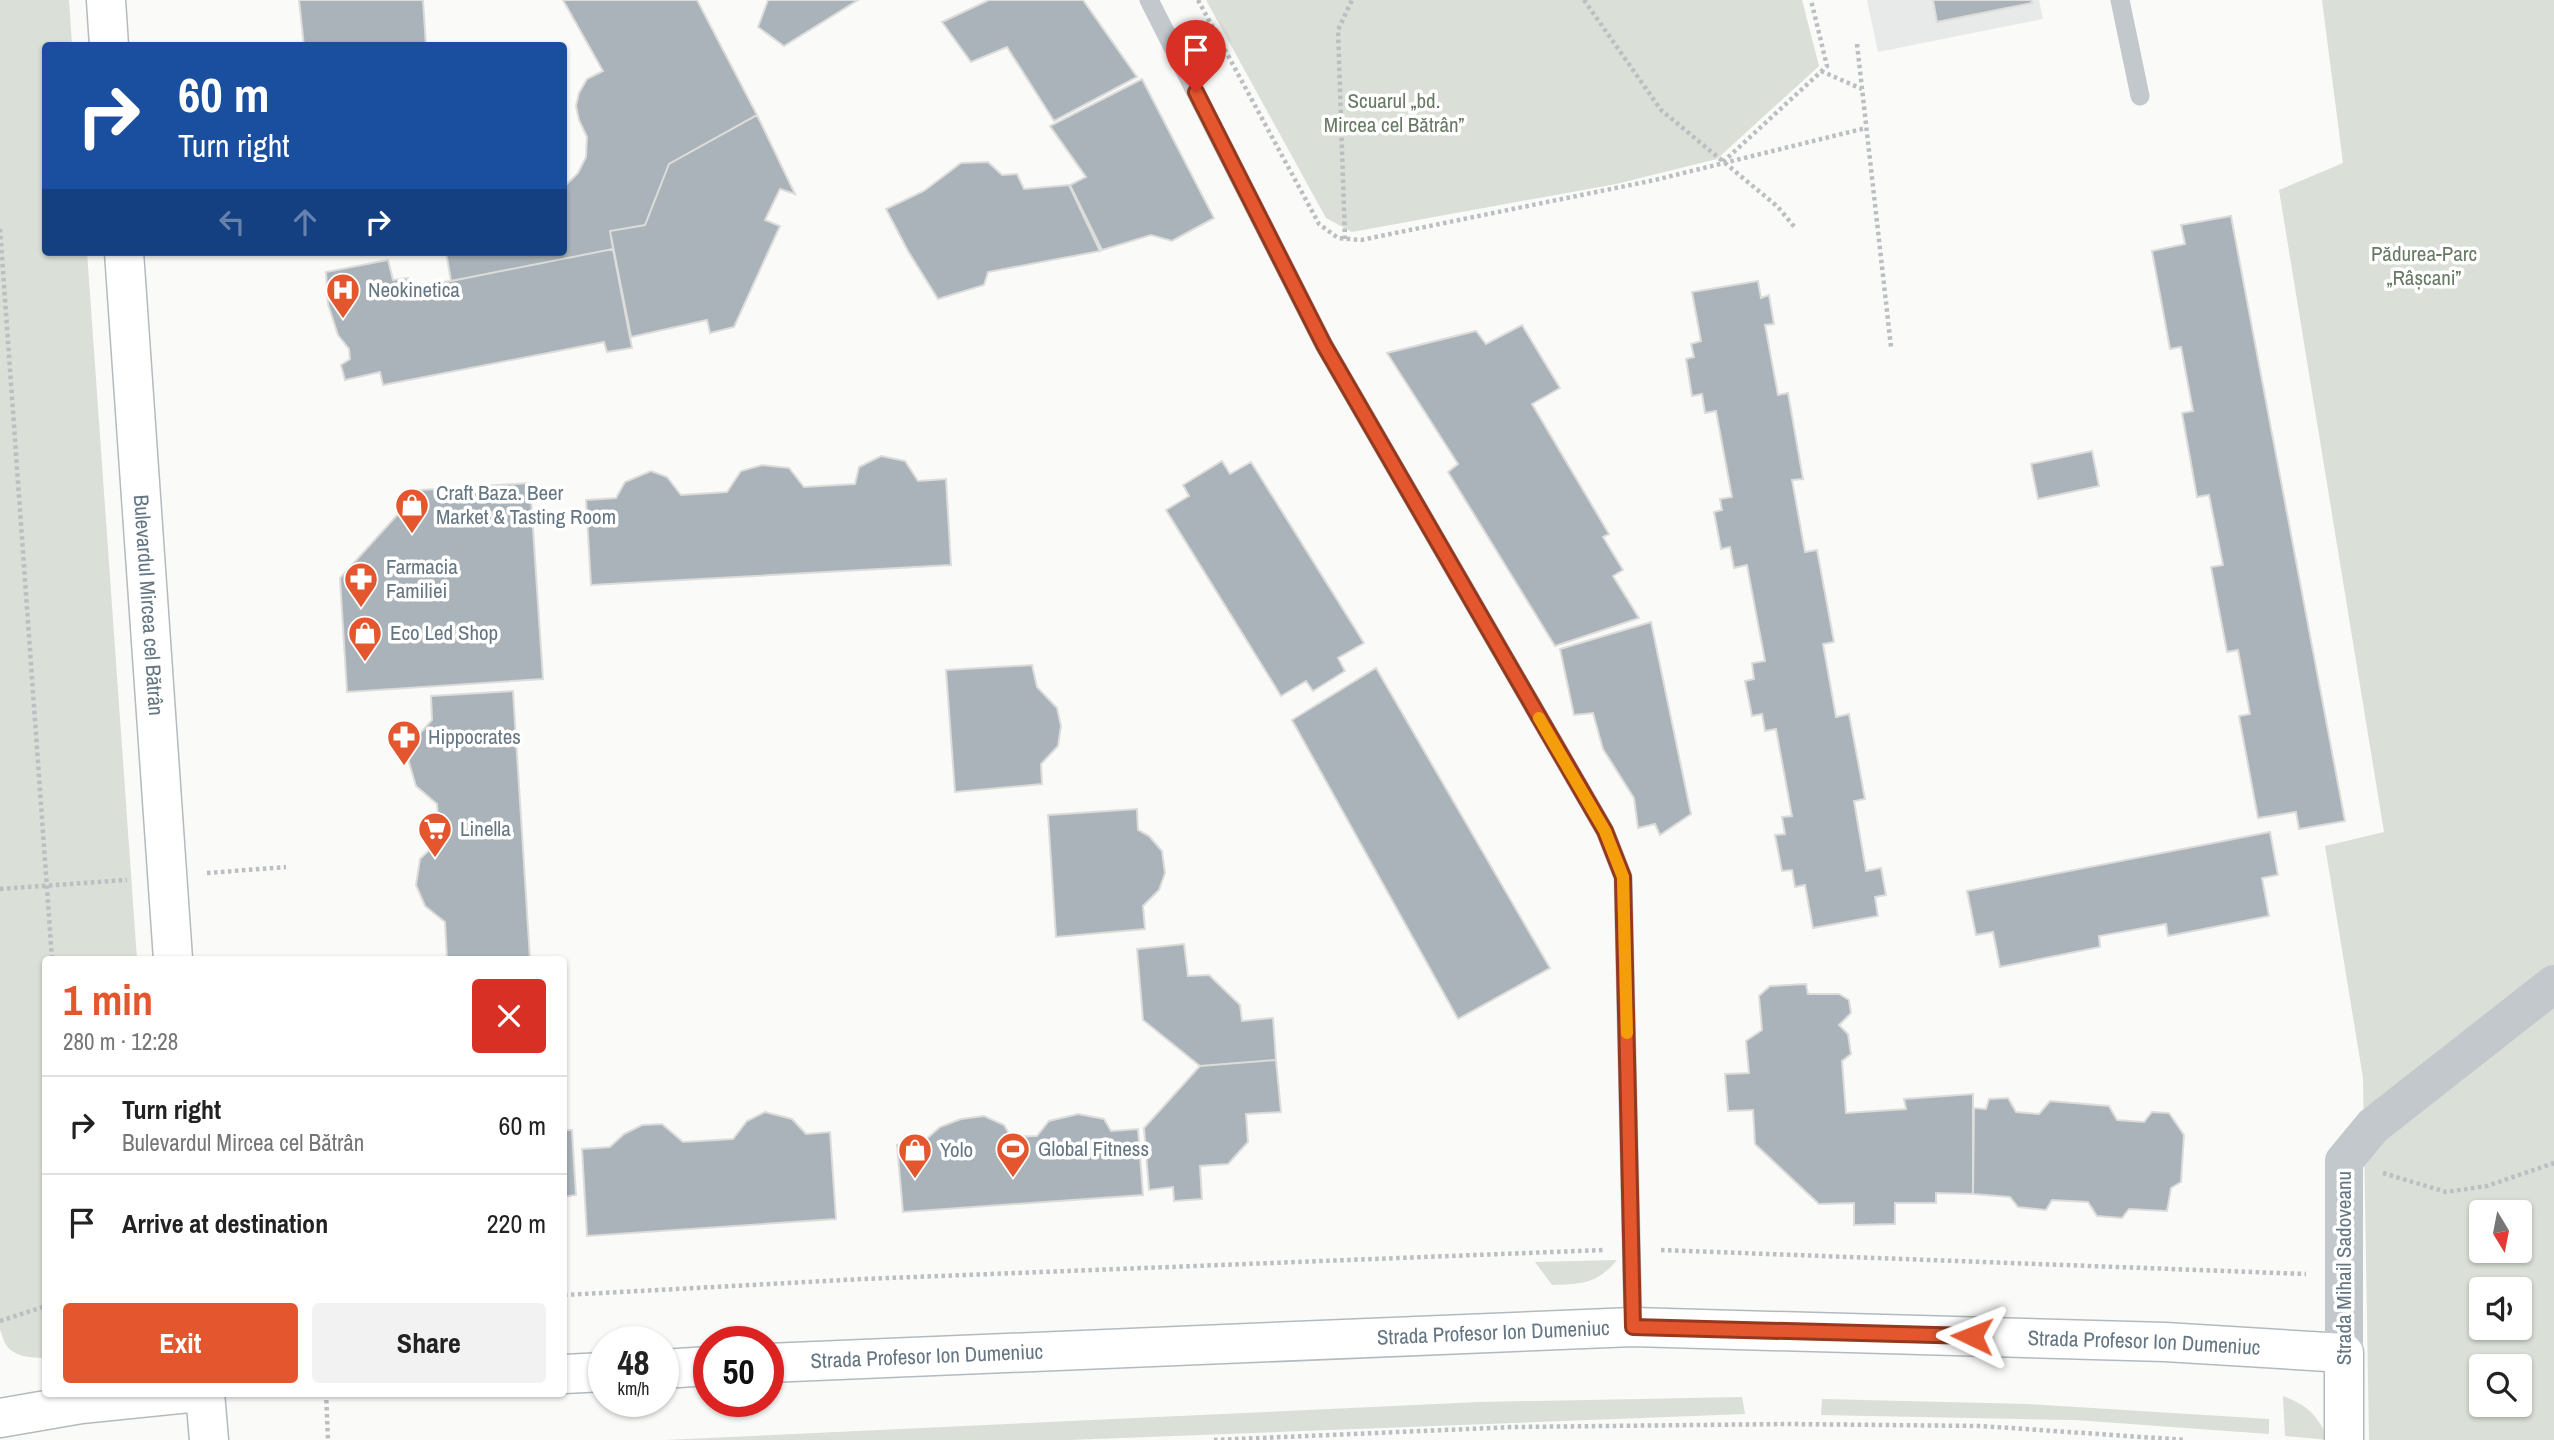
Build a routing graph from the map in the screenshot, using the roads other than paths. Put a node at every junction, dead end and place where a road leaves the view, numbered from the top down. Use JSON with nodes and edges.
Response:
{"nodes":[{"id":1,"x":106,"y":0,"type":"edge"},
{"id":2,"x":1149,"y":0,"type":"edge"},
{"id":3,"x":2120,"y":0,"type":"edge"},
{"id":4,"x":109,"y":42,"type":"edge"},
{"id":5,"x":2140,"y":96,"type":"dead end"},
{"id":6,"x":124,"y":256,"type":"edge"},
{"id":7,"x":173,"y":956,"type":"edge"},
{"id":8,"x":2554,"y":984,"type":"edge"},
{"id":9,"x":1633,"y":1327,"type":"junction"},
{"id":10,"x":2344,"y":1353,"type":"junction"},
{"id":11,"x":784,"y":1362,"type":"edge"},
{"id":12,"x":588,"y":1373,"type":"edge"},
{"id":13,"x":567,"y":1374,"type":"edge"},
{"id":14,"x":149,"y":1397,"type":"edge"},
{"id":15,"x":205,"y":1397,"type":"edge"},
{"id":16,"x":0,"y":1418,"type":"edge"},
{"id":17,"x":209,"y":1440,"type":"edge"},
{"id":18,"x":2344,"y":1440,"type":"edge"}],
"edges":[{"from":1,"to":4,"type":"main road"},
{"from":2,"to":9,"type":"lane"},
{"from":3,"to":5,"type":"lane"},
{"from":6,"to":7,"type":"main road","name":"Bulevardul Mircea cel Bătrân"},
{"from":8,"to":10,"type":"street","name":"Strada Mihail Sadoveanu"},
{"from":9,"to":10,"type":"main road","name":"Strada Profesor Ion Dumeniuc"},
{"from":9,"to":11,"type":"main road","name":"Strada Profesor Ion Dumeniuc"},
{"from":10,"to":18,"type":"main road","name":"Strada Mihail Sadoveanu"},
{"from":12,"to":13,"type":"main road"},
{"from":14,"to":16,"type":"main road"},
{"from":15,"to":17,"type":"main road"}]}
